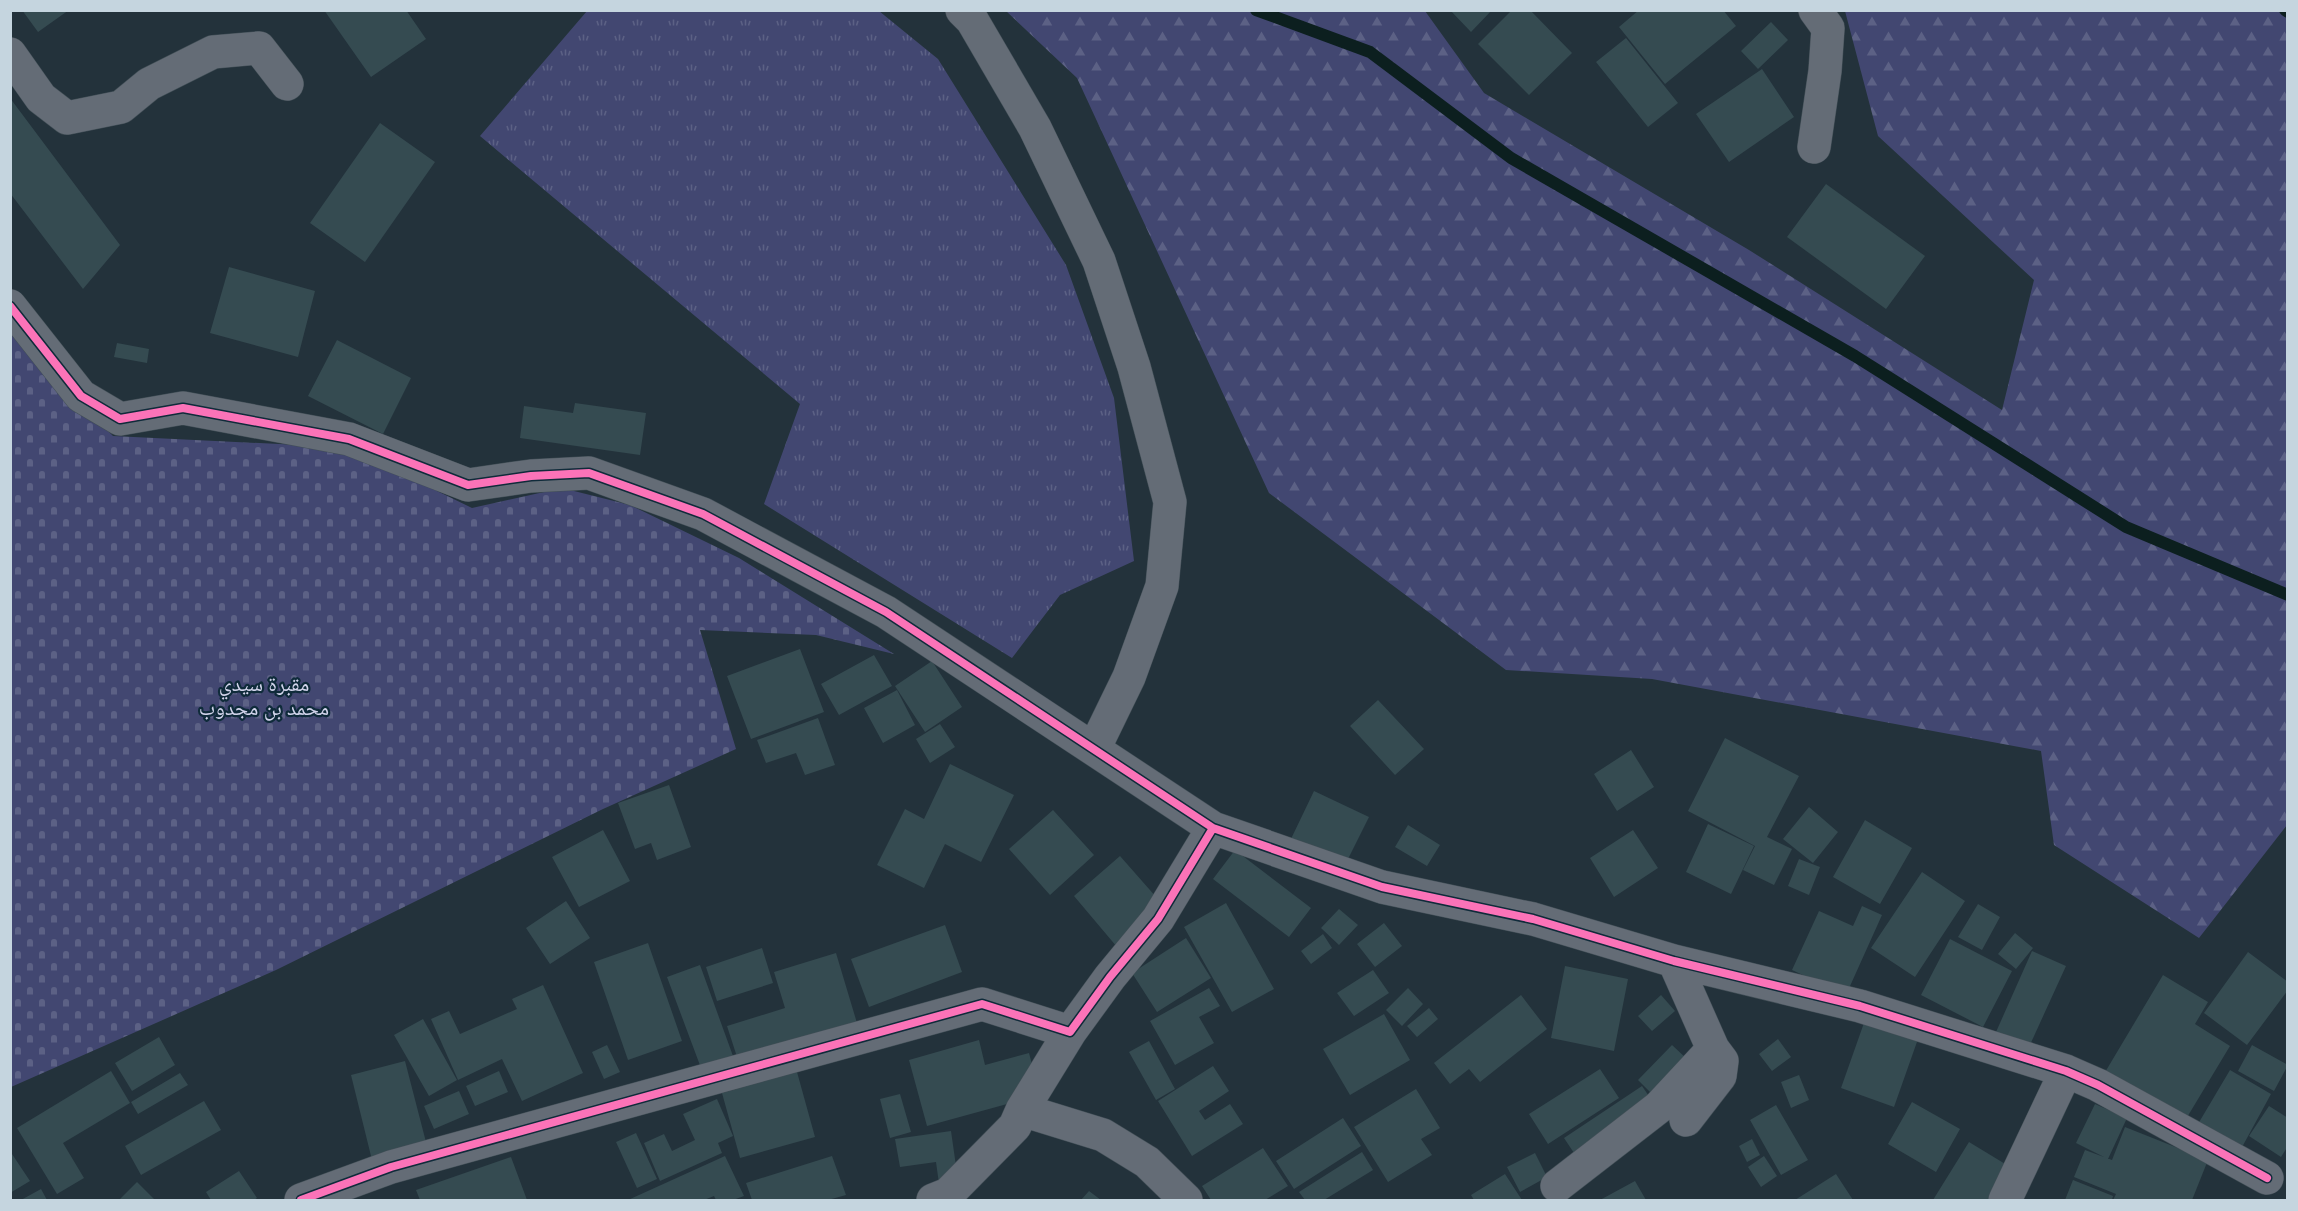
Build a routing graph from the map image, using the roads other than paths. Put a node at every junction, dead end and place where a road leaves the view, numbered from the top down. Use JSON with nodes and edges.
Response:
{"nodes":[{"id":1,"x":962,"y":10,"type":"edge"},
{"id":2,"x":1815,"y":10,"type":"edge"},
{"id":3,"x":10,"y":54,"type":"edge"},
{"id":4,"x":287,"y":84,"type":"dead end"},
{"id":5,"x":1814,"y":147,"type":"dead end"},
{"id":6,"x":10,"y":306,"type":"edge"},
{"id":7,"x":1094,"y":749,"type":"junction"},
{"id":8,"x":1213,"y":828,"type":"junction"},
{"id":9,"x":1674,"y":961,"type":"junction"},
{"id":10,"x":1070,"y":1032,"type":"junction"},
{"id":11,"x":1713,"y":1049,"type":"junction"},
{"id":12,"x":2066,"y":1071,"type":"junction"},
{"id":13,"x":1022,"y":1110,"type":"junction"},
{"id":14,"x":1686,"y":1120,"type":"dead end"},
{"id":15,"x":2267,"y":1178,"type":"dead end"},
{"id":16,"x":1557,"y":1186,"type":"dead end"},
{"id":17,"x":301,"y":1200,"type":"edge"},
{"id":18,"x":936,"y":1200,"type":"edge"},
{"id":19,"x":1186,"y":1200,"type":"edge"},
{"id":20,"x":2005,"y":1200,"type":"edge"}],
"edges":[{"from":1,"to":7,"type":"street"},
{"from":2,"to":5,"type":"street"},
{"from":3,"to":4,"type":"street"},
{"from":6,"to":7,"type":"street"},
{"from":7,"to":8,"type":"street"},
{"from":8,"to":9,"type":"street"},
{"from":8,"to":10,"type":"street"},
{"from":9,"to":11,"type":"street"},
{"from":9,"to":12,"type":"street"},
{"from":10,"to":13,"type":"street"},
{"from":10,"to":17,"type":"street"},
{"from":11,"to":14,"type":"street"},
{"from":11,"to":16,"type":"street"},
{"from":12,"to":15,"type":"street"},
{"from":12,"to":20,"type":"street"},
{"from":13,"to":18,"type":"street"},
{"from":13,"to":19,"type":"street"}]}
